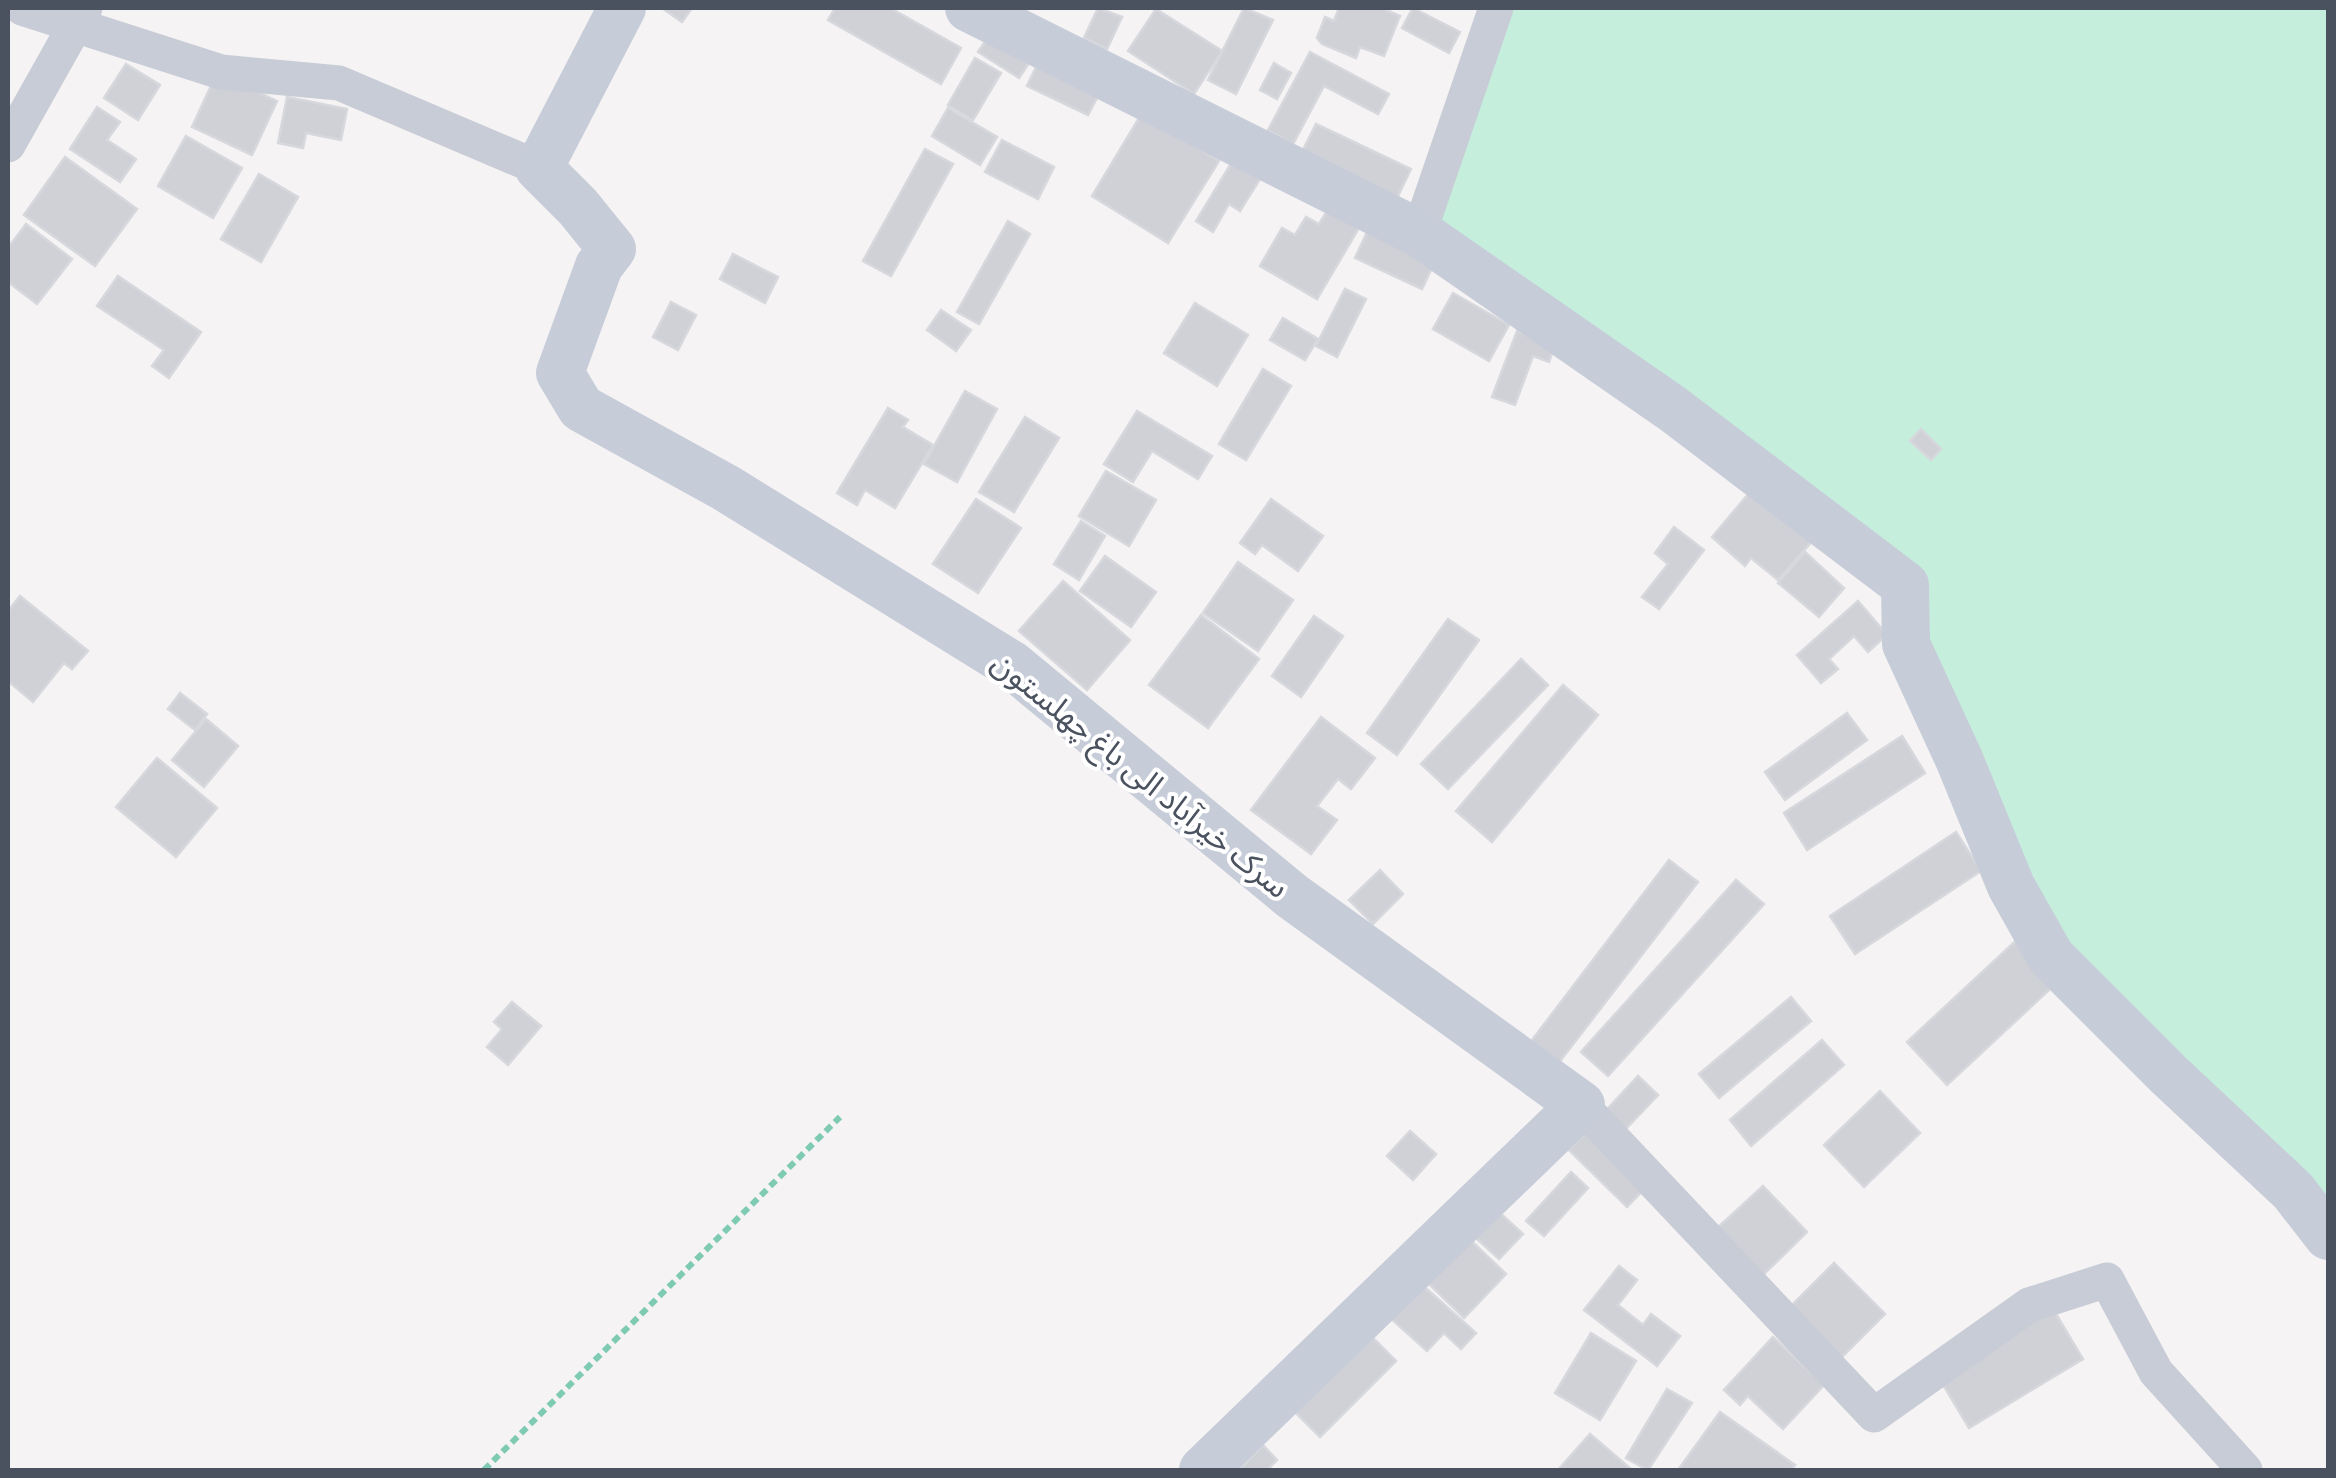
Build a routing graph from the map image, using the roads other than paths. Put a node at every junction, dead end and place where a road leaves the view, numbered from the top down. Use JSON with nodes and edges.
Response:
{"nodes":[{"id":1,"x":22,"y":8,"type":"edge"},
{"id":2,"x":622,"y":8,"type":"edge"},
{"id":3,"x":969,"y":8,"type":"edge"},
{"id":4,"x":1496,"y":8,"type":"edge"},
{"id":5,"x":81,"y":17,"type":"edge"},
{"id":6,"x":8,"y":146,"type":"edge"},
{"id":7,"x":539,"y":168,"type":"junction"},
{"id":8,"x":1419,"y":233,"type":"junction"},
{"id":9,"x":1581,"y":1105,"type":"junction"},
{"id":10,"x":2328,"y":1236,"type":"edge"},
{"id":11,"x":1203,"y":1470,"type":"edge"},
{"id":12,"x":2244,"y":1470,"type":"edge"}],
"edges":[{"from":1,"to":5,"type":"street"},
{"from":2,"to":7,"type":"street"},
{"from":3,"to":8,"type":"street"},
{"from":4,"to":8,"type":"street"},
{"from":5,"to":6,"type":"street"},
{"from":5,"to":7,"type":"street"},
{"from":7,"to":9,"type":"street","name":"سرک خیرآباد الی باغ چهلستون"},
{"from":8,"to":10,"type":"street"},
{"from":9,"to":11,"type":"street"},
{"from":9,"to":12,"type":"street"}]}
